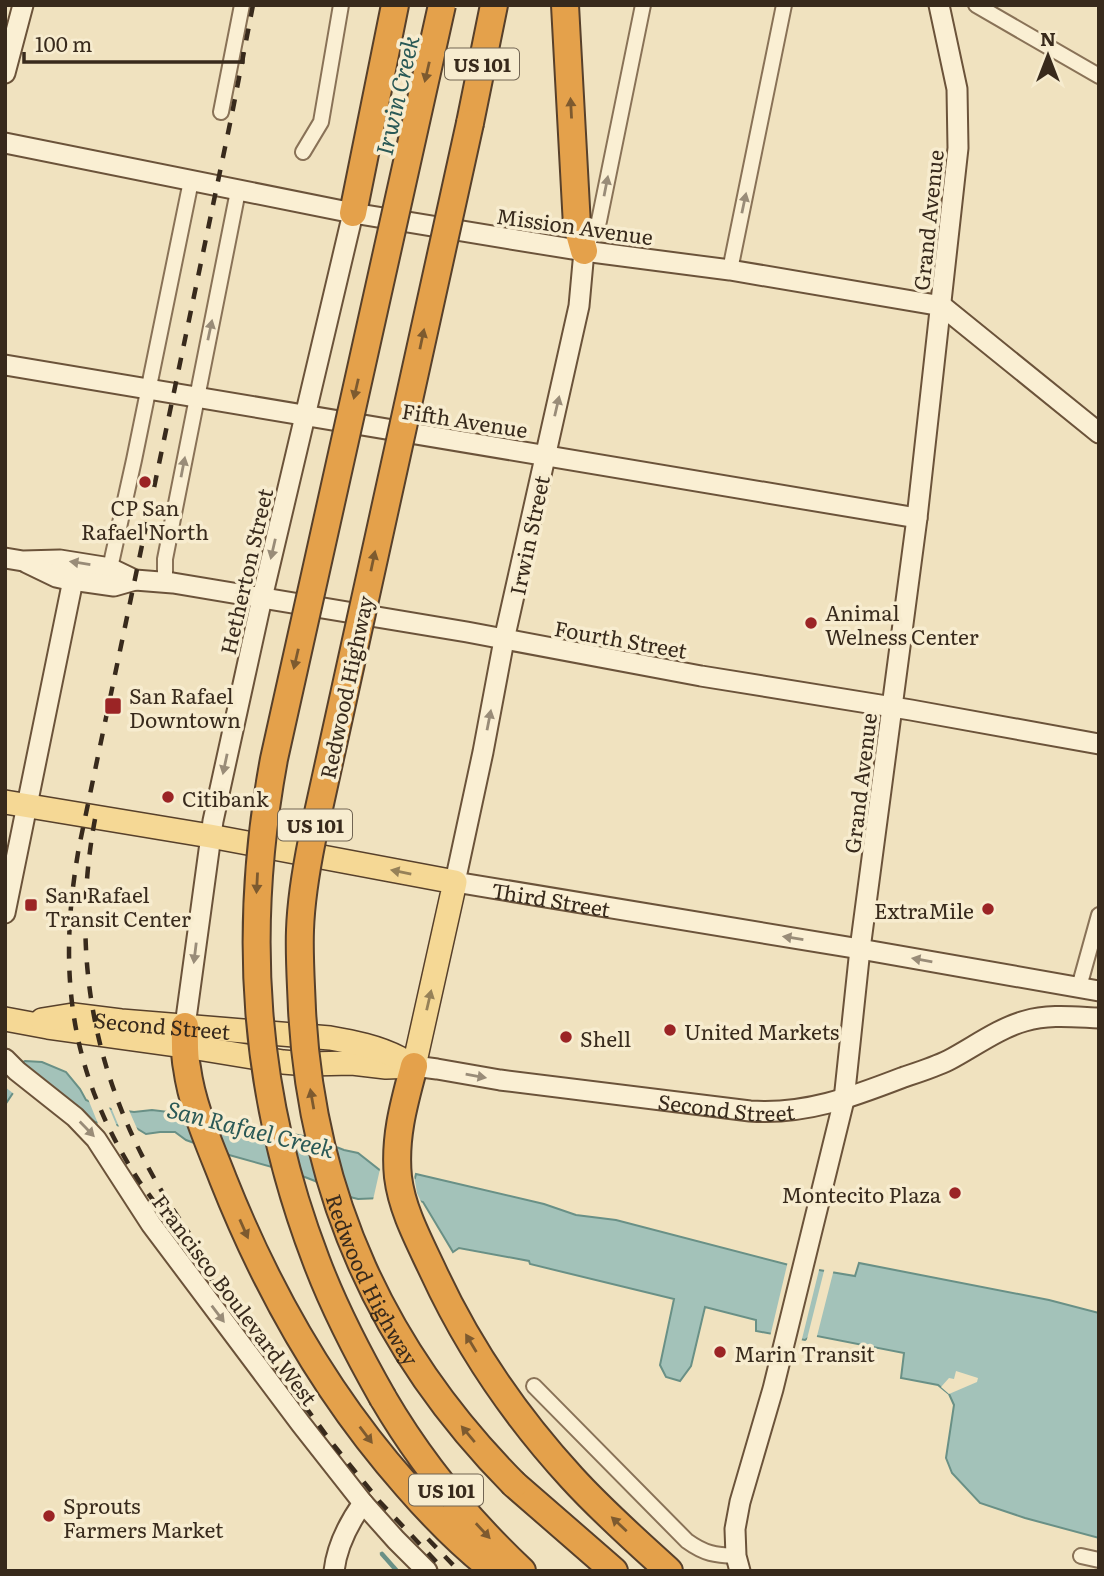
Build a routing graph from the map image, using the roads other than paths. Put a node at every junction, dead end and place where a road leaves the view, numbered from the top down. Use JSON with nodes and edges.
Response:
{"nodes":[{"id":1,"x":23,"y":5,"type":"edge"},
{"id":2,"x":242,"y":5,"type":"edge"},
{"id":3,"x":341,"y":5,"type":"edge"},
{"id":4,"x":396,"y":5,"type":"edge"},
{"id":5,"x":442,"y":5,"type":"edge"},
{"id":6,"x":494,"y":5,"type":"edge"},
{"id":7,"x":565,"y":5,"type":"edge"},
{"id":8,"x":643,"y":5,"type":"edge"},
{"id":9,"x":784,"y":5,"type":"edge"},
{"id":10,"x":939,"y":5,"type":"edge"},
{"id":11,"x":976,"y":5,"type":"edge"},
{"id":12,"x":5,"y":73,"type":"edge"},
{"id":13,"x":1099,"y":76,"type":"edge"},
{"id":14,"x":221,"y":112,"type":"dead end"},
{"id":15,"x":5,"y":143,"type":"edge"},
{"id":16,"x":303,"y":152,"type":"dead end"},
{"id":17,"x":191,"y":181,"type":"junction"},
{"id":18,"x":238,"y":191,"type":"junction"},
{"id":19,"x":353,"y":213,"type":"junction"},
{"id":20,"x":584,"y":251,"type":"junction"},
{"id":21,"x":730,"y":270,"type":"junction"},
{"id":22,"x":942,"y":306,"type":"junction"},
{"id":23,"x":5,"y":365,"type":"edge"},
{"id":24,"x":148,"y":389,"type":"junction"},
{"id":25,"x":196,"y":397,"type":"junction"},
{"id":26,"x":305,"y":415,"type":"junction"},
{"id":27,"x":1099,"y":433,"type":"edge"},
{"id":28,"x":545,"y":456,"type":"junction"},
{"id":29,"x":917,"y":518,"type":"junction"},
{"id":30,"x":14,"y":559,"type":"edge"},
{"id":31,"x":110,"y":568,"type":"junction"},
{"id":32,"x":73,"y":580,"type":"junction"},
{"id":33,"x":135,"y":580,"type":"junction"},
{"id":34,"x":165,"y":582,"type":"junction"},
{"id":35,"x":262,"y":598,"type":"junction"},
{"id":36,"x":504,"y":640,"type":"junction"},
{"id":37,"x":891,"y":707,"type":"junction"},
{"id":38,"x":1099,"y":744,"type":"edge"},
{"id":39,"x":16,"y":804,"type":"edge"},
{"id":40,"x":211,"y":836,"type":"junction"},
{"id":41,"x":455,"y":883,"type":"junction"},
{"id":42,"x":5,"y":913,"type":"edge"},
{"id":43,"x":1099,"y":915,"type":"edge"},
{"id":44,"x":860,"y":950,"type":"junction"},
{"id":45,"x":1079,"y":987,"type":"junction"},
{"id":46,"x":1099,"y":992,"type":"edge"},
{"id":47,"x":1099,"y":1018,"type":"edge"},
{"id":48,"x":5,"y":1019,"type":"edge"},
{"id":49,"x":185,"y":1036,"type":"junction"},
{"id":50,"x":6,"y":1059,"type":"edge"},
{"id":51,"x":414,"y":1066,"type":"junction"},
{"id":52,"x":844,"y":1100,"type":"junction"},
{"id":53,"x":534,"y":1386,"type":"dead end"},
{"id":54,"x":363,"y":1503,"type":"junction"},
{"id":55,"x":1081,"y":1556,"type":"dead end"},
{"id":56,"x":1099,"y":1560,"type":"edge"},
{"id":57,"x":738,"y":1563,"type":"edge"},
{"id":58,"x":334,"y":1571,"type":"edge"},
{"id":59,"x":428,"y":1571,"type":"edge"},
{"id":60,"x":495,"y":1571,"type":"edge"},
{"id":61,"x":522,"y":1571,"type":"edge"},
{"id":62,"x":614,"y":1571,"type":"edge"},
{"id":63,"x":669,"y":1571,"type":"edge"}],
"edges":[{"from":1,"to":12,"type":"street"},
{"from":2,"to":14,"type":"street"},
{"from":3,"to":16,"type":"street"},
{"from":4,"to":19,"type":"highway"},
{"from":5,"to":61,"type":"highway","name":"Redwood Highway","number":"US 101","one_way":true,"bridge":true},
{"from":62,"to":6,"type":"highway","name":"Redwood Highway","number":"US 101","one_way":true,"bridge":true},
{"from":20,"to":7,"type":"highway","one_way":true},
{"from":20,"to":8,"type":"street","name":"Irwin Street","one_way":true},
{"from":21,"to":9,"type":"street","one_way":true},
{"from":10,"to":22,"type":"street","name":"Grand Avenue"},
{"from":11,"to":13,"type":"street"},
{"from":15,"to":17,"type":"street","name":"Mission Avenue"},
{"from":17,"to":18,"type":"street","name":"Mission Avenue"},
{"from":17,"to":24,"type":"street"},
{"from":18,"to":19,"type":"street","name":"Mission Avenue"},
{"from":25,"to":18,"type":"street","one_way":true},
{"from":19,"to":20,"type":"street","name":"Mission Avenue"},
{"from":19,"to":26,"type":"street","name":"Hetherton Street"},
{"from":20,"to":21,"type":"street","name":"Mission Avenue"},
{"from":28,"to":20,"type":"street","name":"Irwin Street","one_way":true},
{"from":21,"to":22,"type":"street","name":"Mission Avenue"},
{"from":22,"to":27,"type":"street","name":"Mission Avenue"},
{"from":22,"to":29,"type":"street","name":"Grand Avenue"},
{"from":23,"to":24,"type":"street","name":"Fifth Avenue"},
{"from":24,"to":25,"type":"street","name":"Fifth Avenue"},
{"from":24,"to":31,"type":"street"},
{"from":25,"to":26,"type":"street","name":"Fifth Avenue"},
{"from":34,"to":25,"type":"street","one_way":true},
{"from":26,"to":28,"type":"street","name":"Fifth Avenue"},
{"from":26,"to":35,"type":"street","name":"Hetherton Street","one_way":true},
{"from":28,"to":29,"type":"street","name":"Fifth Avenue"},
{"from":28,"to":36,"type":"street","name":"Irwin Street"},
{"from":29,"to":37,"type":"street","name":"Grand Avenue"},
{"from":31,"to":30,"type":"street","name":"Fourth Street","one_way":true},
{"from":30,"to":32,"type":"street","name":"Fourth Street"},
{"from":31,"to":33,"type":"street","name":"Fourth Street"},
{"from":32,"to":33,"type":"street","name":"Fourth Street"},
{"from":32,"to":39,"type":"street"},
{"from":33,"to":34,"type":"street","name":"Fourth Street"},
{"from":34,"to":35,"type":"street","name":"Fourth Street"},
{"from":35,"to":36,"type":"street","name":"Fourth Street"},
{"from":35,"to":40,"type":"street","name":"Hetherton Street","one_way":true},
{"from":36,"to":37,"type":"street","name":"Fourth Street"},
{"from":41,"to":36,"type":"street","name":"Irwin Street","one_way":true},
{"from":37,"to":38,"type":"street","name":"Fourth Street"},
{"from":37,"to":44,"type":"street","name":"Grand Avenue"},
{"from":39,"to":40,"type":"main road","name":"Third Street"},
{"from":39,"to":42,"type":"street"},
{"from":41,"to":40,"type":"main road","name":"Third Street","one_way":true},
{"from":40,"to":49,"type":"street","name":"Hetherton Street","one_way":true},
{"from":44,"to":41,"type":"street","name":"Third Street","one_way":true},
{"from":51,"to":41,"type":"main road","name":"Irwin Street","one_way":true},
{"from":43,"to":45,"type":"street"},
{"from":45,"to":44,"type":"street","name":"Third Street","one_way":true},
{"from":44,"to":52,"type":"street","name":"Grand Avenue"},
{"from":45,"to":46,"type":"street","name":"Third Street"},
{"from":47,"to":52,"type":"street","name":"Second Street"},
{"from":48,"to":49,"type":"main road","name":"Second Street"},
{"from":49,"to":51,"type":"main road","name":"Second Street"},
{"from":49,"to":60,"type":"highway","one_way":true},
{"from":50,"to":54,"type":"street","name":"Francisco Boulevard West","one_way":true},
{"from":51,"to":52,"type":"street","name":"Second Street","one_way":true},
{"from":63,"to":51,"type":"highway","one_way":true},
{"from":52,"to":57,"type":"street","name":"Grand Avenue"},
{"from":53,"to":57,"type":"street"},
{"from":54,"to":58,"type":"street"},
{"from":54,"to":59,"type":"street","name":"Francisco Boulevard West"},
{"from":55,"to":56,"type":"street"}]}
